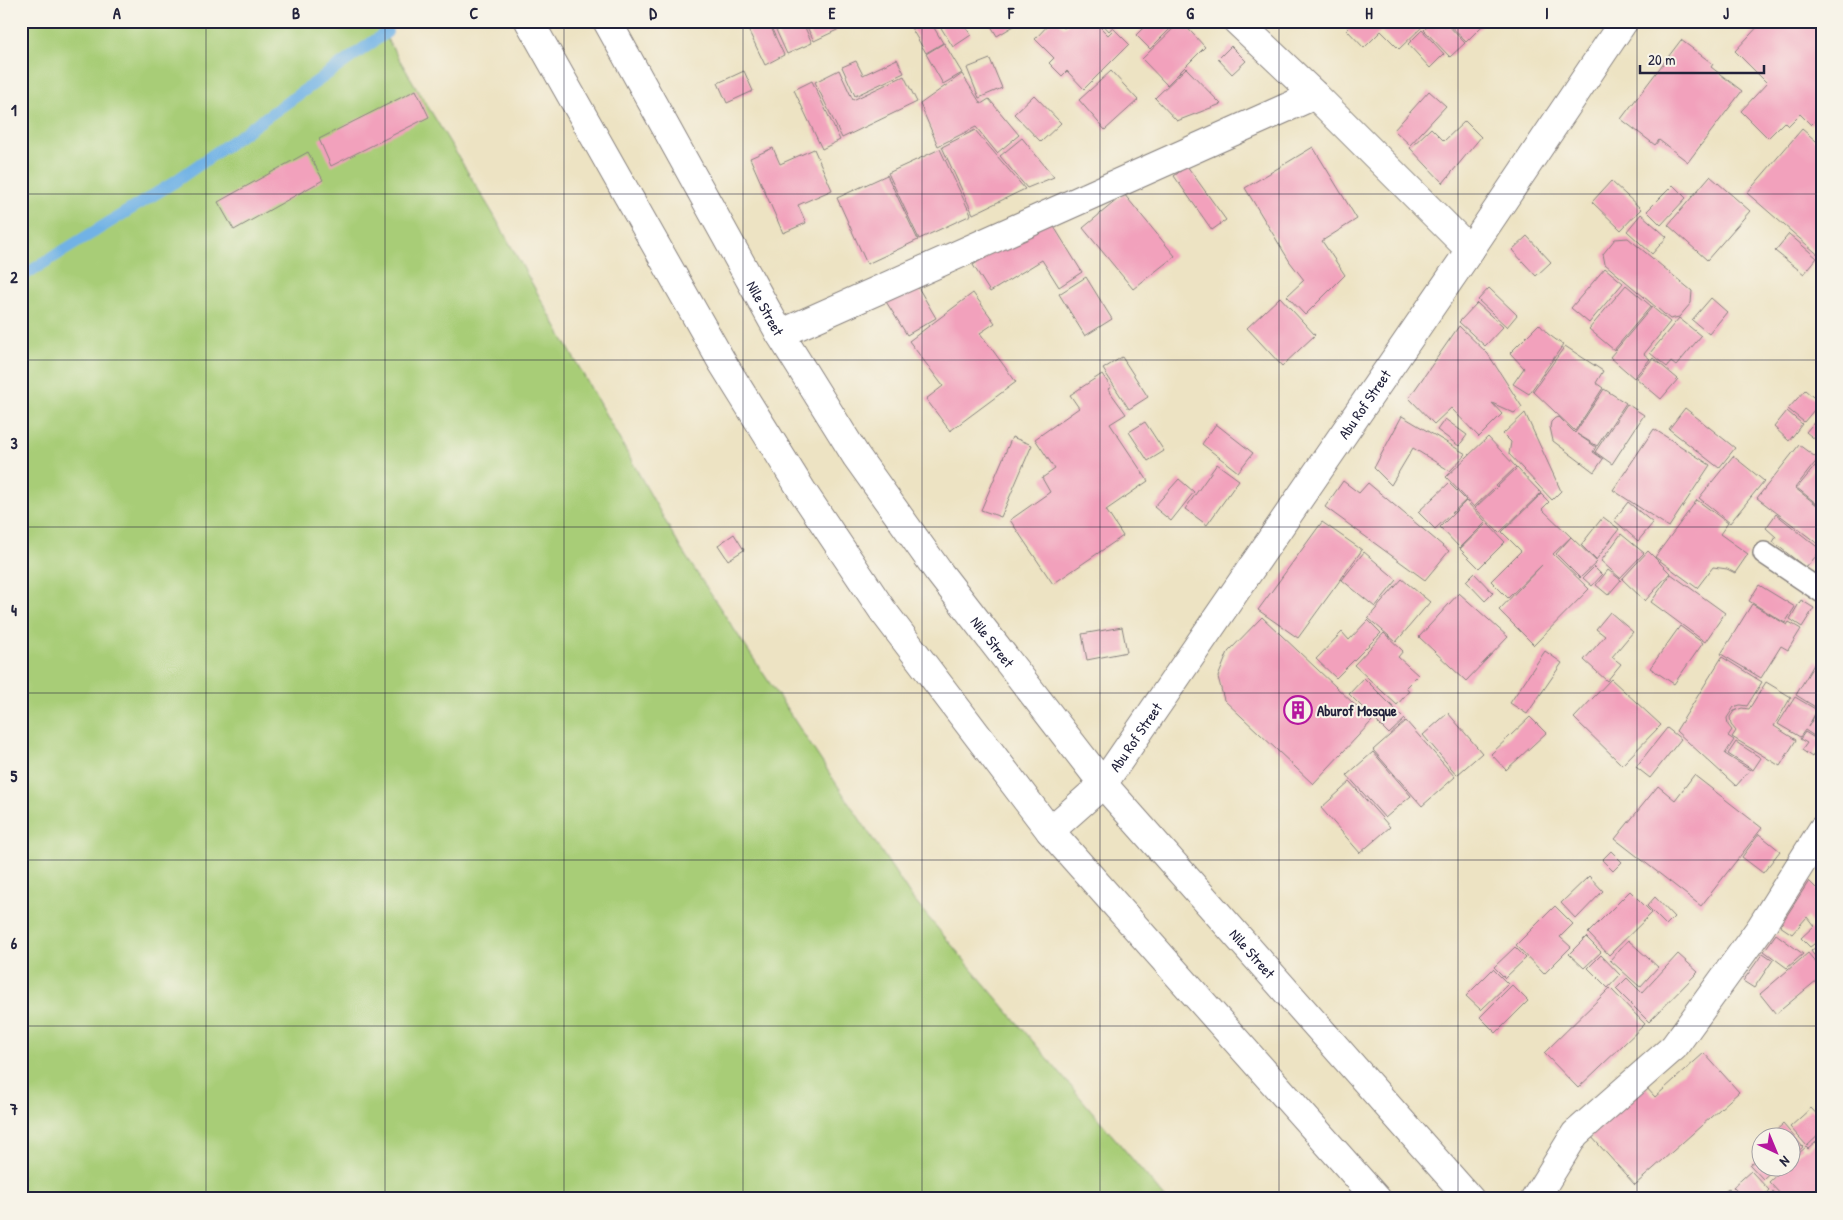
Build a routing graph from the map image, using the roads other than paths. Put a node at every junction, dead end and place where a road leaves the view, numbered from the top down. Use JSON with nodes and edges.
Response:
{"nodes":[{"id":1,"x":529,"y":21,"type":"edge"},
{"id":2,"x":606,"y":21,"type":"edge"},
{"id":3,"x":1238,"y":21,"type":"edge"},
{"id":4,"x":1624,"y":21,"type":"edge"},
{"id":5,"x":1315,"y":95,"type":"junction"},
{"id":6,"x":1470,"y":250,"type":"junction"},
{"id":7,"x":780,"y":334,"type":"junction"},
{"id":8,"x":1764,"y":553,"type":"dead end"},
{"id":9,"x":1822,"y":592,"type":"edge"},
{"id":10,"x":1103,"y":784,"type":"junction"},
{"id":11,"x":1822,"y":830,"type":"edge"},
{"id":12,"x":1050,"y":831,"type":"junction"},
{"id":13,"x":1377,"y":1199,"type":"edge"},
{"id":14,"x":1470,"y":1199,"type":"edge"},
{"id":15,"x":1535,"y":1199,"type":"edge"}],
"edges":[{"from":1,"to":12,"type":"main road"},
{"from":2,"to":7,"type":"main road","name":"Nile Street"},
{"from":3,"to":5,"type":"main road"},
{"from":4,"to":6,"type":"main road","name":"Abu Rof Street"},
{"from":5,"to":6,"type":"main road"},
{"from":5,"to":7,"type":"main road"},
{"from":6,"to":10,"type":"main road","name":"Abu Rof Street"},
{"from":7,"to":10,"type":"main road","name":"Nile Street"},
{"from":8,"to":9,"type":"lane"},
{"from":10,"to":12,"type":"main road","name":"Abu Rof Street"},
{"from":10,"to":14,"type":"main road","name":"Nile Street"},
{"from":11,"to":15,"type":"main road"},
{"from":12,"to":13,"type":"main road"}]}
